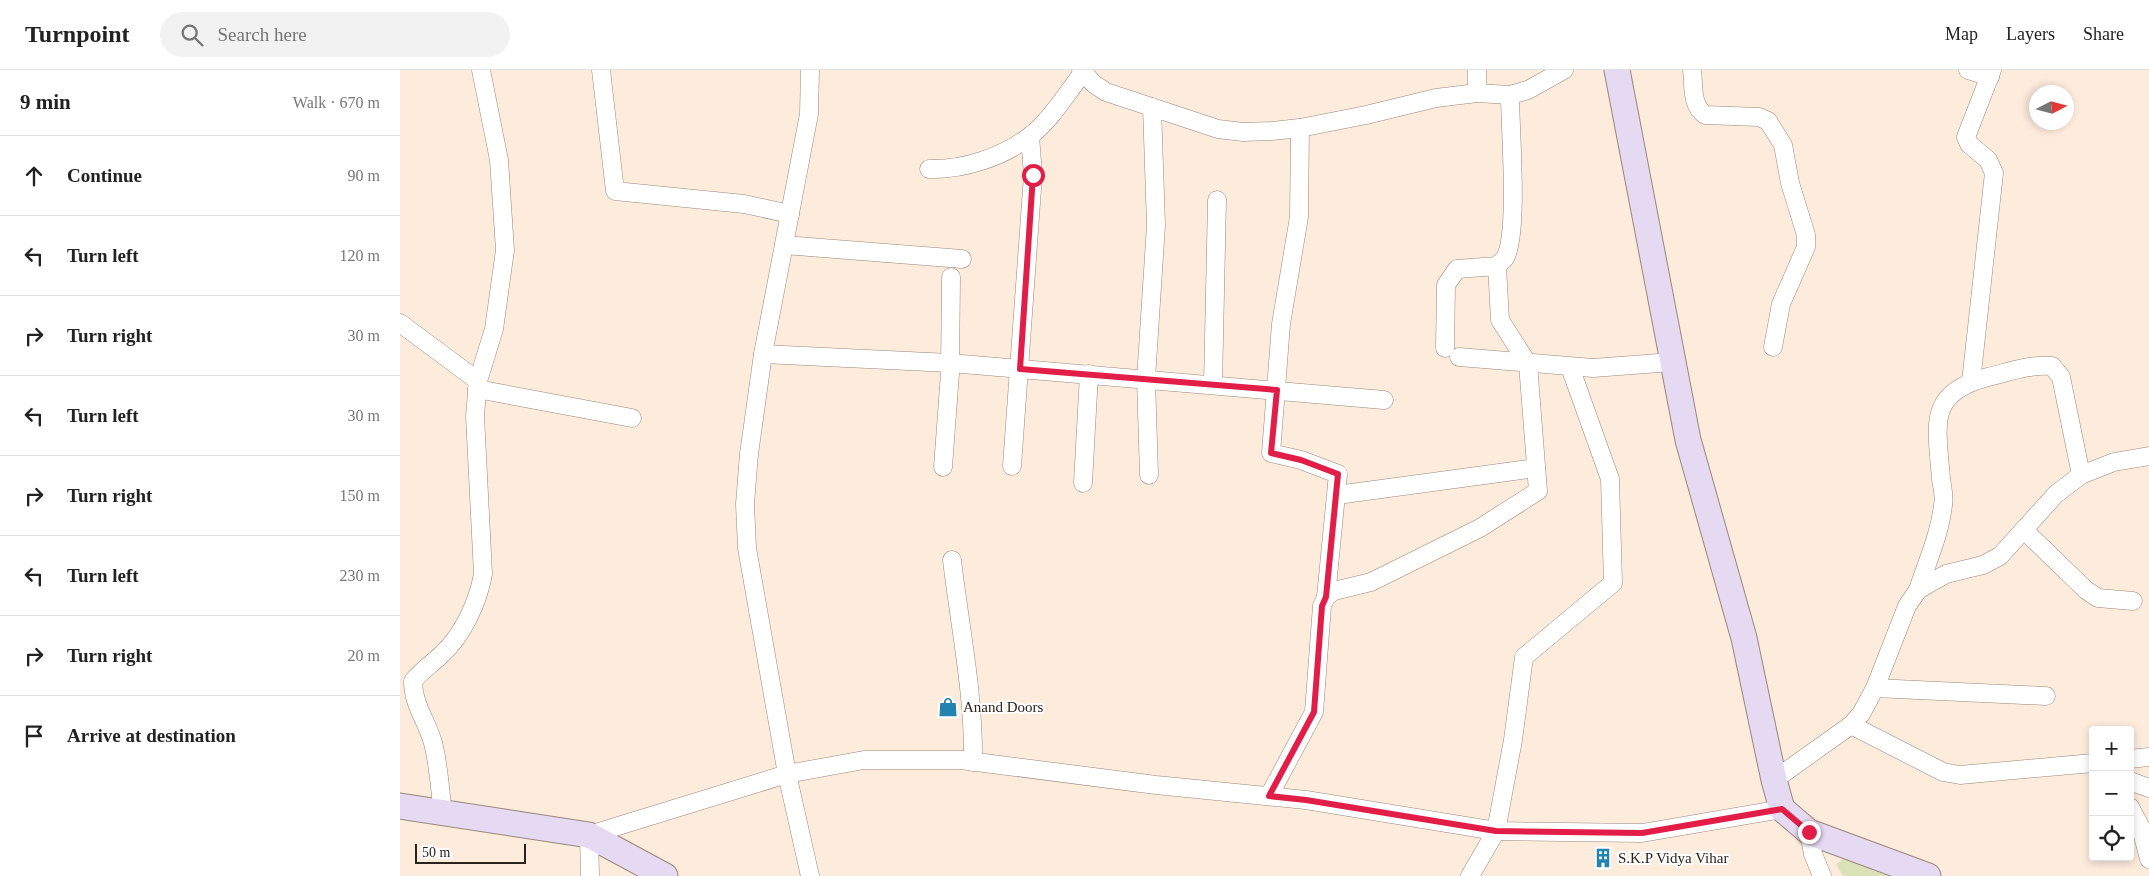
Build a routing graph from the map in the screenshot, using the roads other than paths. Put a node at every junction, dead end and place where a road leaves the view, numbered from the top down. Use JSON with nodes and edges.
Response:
{"nodes":[{"id":1,"x":481,"y":70,"type":"edge"},
{"id":2,"x":601,"y":70,"type":"edge"},
{"id":3,"x":810,"y":70,"type":"edge"},
{"id":4,"x":1477,"y":70,"type":"edge"},
{"id":5,"x":1564,"y":70,"type":"edge"},
{"id":6,"x":1617,"y":70,"type":"edge"},
{"id":7,"x":1692,"y":70,"type":"edge"},
{"id":8,"x":1968,"y":70,"type":"edge"},
{"id":9,"x":1082,"y":72,"type":"edge"},
{"id":10,"x":1991,"y":73,"type":"edge"},
{"id":11,"x":1477,"y":93,"type":"junction"},
{"id":12,"x":1510,"y":96,"type":"junction"},
{"id":13,"x":1152,"y":107,"type":"junction"},
{"id":14,"x":1300,"y":128,"type":"junction"},
{"id":15,"x":1030,"y":136,"type":"junction"},
{"id":16,"x":928,"y":169,"type":"dead end"},
{"id":17,"x":1217,"y":200,"type":"dead end"},
{"id":18,"x":790,"y":214,"type":"junction"},
{"id":19,"x":784,"y":245,"type":"junction"},
{"id":20,"x":962,"y":259,"type":"dead end"},
{"id":21,"x":1497,"y":266,"type":"junction"},
{"id":22,"x":950,"y":277,"type":"dead end"},
{"id":23,"x":400,"y":323,"type":"edge"},
{"id":24,"x":1773,"y":347,"type":"dead end"},
{"id":25,"x":763,"y":354,"type":"junction"},
{"id":26,"x":1672,"y":362,"type":"junction"},
{"id":27,"x":950,"y":363,"type":"junction"},
{"id":28,"x":1528,"y":364,"type":"junction"},
{"id":29,"x":1570,"y":367,"type":"junction"},
{"id":30,"x":1020,"y":369,"type":"junction"},
{"id":31,"x":1089,"y":374,"type":"junction"},
{"id":32,"x":1146,"y":379,"type":"junction"},
{"id":33,"x":1971,"y":382,"type":"junction"},
{"id":34,"x":1212,"y":384,"type":"junction"},
{"id":35,"x":477,"y":385,"type":"junction"},
{"id":36,"x":1277,"y":390,"type":"junction"},
{"id":37,"x":1384,"y":400,"type":"dead end"},
{"id":38,"x":632,"y":418,"type":"dead end"},
{"id":39,"x":2149,"y":456,"type":"edge"},
{"id":40,"x":943,"y":466,"type":"dead end"},
{"id":41,"x":1012,"y":466,"type":"dead end"},
{"id":42,"x":1536,"y":468,"type":"junction"},
{"id":43,"x":1150,"y":475,"type":"dead end"},
{"id":44,"x":2081,"y":475,"type":"junction"},
{"id":45,"x":1084,"y":483,"type":"dead end"},
{"id":46,"x":1337,"y":495,"type":"junction"},
{"id":47,"x":2024,"y":530,"type":"junction"},
{"id":48,"x":952,"y":560,"type":"dead end"},
{"id":49,"x":1918,"y":590,"type":"junction"},
{"id":50,"x":1326,"y":597,"type":"junction"},
{"id":51,"x":2133,"y":602,"type":"dead end"},
{"id":52,"x":407,"y":679,"type":"edge"},
{"id":53,"x":1875,"y":688,"type":"junction"},
{"id":54,"x":2046,"y":696,"type":"dead end"},
{"id":55,"x":1851,"y":725,"type":"junction"},
{"id":56,"x":2149,"y":757,"type":"edge"},
{"id":57,"x":2134,"y":759,"type":"edge"},
{"id":58,"x":973,"y":762,"type":"junction"},
{"id":59,"x":2089,"y":767,"type":"edge"},
{"id":60,"x":787,"y":774,"type":"junction"},
{"id":61,"x":1774,"y":780,"type":"junction"},
{"id":62,"x":2134,"y":782,"type":"edge"},
{"id":63,"x":2149,"y":788,"type":"edge"},
{"id":64,"x":1269,"y":796,"type":"junction"},
{"id":65,"x":400,"y":806,"type":"edge"},
{"id":66,"x":1782,"y":809,"type":"junction"},
{"id":67,"x":443,"y":814,"type":"junction"},
{"id":68,"x":2134,"y":815,"type":"edge"},
{"id":69,"x":1496,"y":831,"type":"junction"},
{"id":70,"x":1809,"y":832,"type":"junction"},
{"id":71,"x":589,"y":835,"type":"junction"},
{"id":72,"x":2149,"y":860,"type":"edge"},
{"id":73,"x":590,"y":876,"type":"edge"},
{"id":74,"x":665,"y":876,"type":"edge"},
{"id":75,"x":810,"y":876,"type":"edge"},
{"id":76,"x":1470,"y":876,"type":"edge"},
{"id":77,"x":1822,"y":876,"type":"edge"},
{"id":78,"x":1928,"y":876,"type":"edge"}],
"edges":[{"from":1,"to":35,"type":"street"},
{"from":2,"to":18,"type":"street"},
{"from":3,"to":18,"type":"street"},
{"from":4,"to":11,"type":"street"},
{"from":5,"to":12,"type":"street"},
{"from":6,"to":26,"type":"main road"},
{"from":7,"to":24,"type":"street"},
{"from":8,"to":10,"type":"street"},
{"from":9,"to":13,"type":"street"},
{"from":9,"to":15,"type":"street"},
{"from":10,"to":33,"type":"street"},
{"from":11,"to":12,"type":"street"},
{"from":11,"to":14,"type":"street"},
{"from":12,"to":21,"type":"street"},
{"from":13,"to":14,"type":"street"},
{"from":13,"to":32,"type":"street"},
{"from":14,"to":36,"type":"street"},
{"from":15,"to":16,"type":"street"},
{"from":15,"to":30,"type":"street"},
{"from":17,"to":34,"type":"street"},
{"from":18,"to":19,"type":"street"},
{"from":19,"to":20,"type":"street"},
{"from":19,"to":25,"type":"street"},
{"from":21,"to":28,"type":"street"},
{"from":21,"to":28,"type":"street"},
{"from":22,"to":27,"type":"street"},
{"from":23,"to":35,"type":"street"},
{"from":25,"to":27,"type":"street"},
{"from":25,"to":60,"type":"street"},
{"from":26,"to":29,"type":"street"},
{"from":26,"to":61,"type":"main road"},
{"from":27,"to":30,"type":"street"},
{"from":27,"to":40,"type":"street"},
{"from":28,"to":29,"type":"street"},
{"from":28,"to":42,"type":"street"},
{"from":29,"to":69,"type":"street"},
{"from":30,"to":31,"type":"street"},
{"from":30,"to":41,"type":"street"},
{"from":31,"to":32,"type":"street"},
{"from":31,"to":45,"type":"street"},
{"from":32,"to":34,"type":"street"},
{"from":32,"to":43,"type":"street"},
{"from":33,"to":44,"type":"street"},
{"from":33,"to":49,"type":"street"},
{"from":34,"to":36,"type":"street"},
{"from":35,"to":38,"type":"street"},
{"from":35,"to":52,"type":"street"},
{"from":36,"to":37,"type":"street"},
{"from":36,"to":46,"type":"street"},
{"from":39,"to":44,"type":"street"},
{"from":42,"to":46,"type":"street"},
{"from":42,"to":50,"type":"street"},
{"from":44,"to":47,"type":"street"},
{"from":46,"to":50,"type":"street"},
{"from":47,"to":49,"type":"street"},
{"from":47,"to":51,"type":"street"},
{"from":48,"to":58,"type":"street"},
{"from":49,"to":53,"type":"street"},
{"from":50,"to":64,"type":"street"},
{"from":52,"to":67,"type":"street"},
{"from":53,"to":54,"type":"street"},
{"from":53,"to":55,"type":"street"},
{"from":55,"to":59,"type":"street"},
{"from":55,"to":61,"type":"street"},
{"from":56,"to":57,"type":"street"},
{"from":58,"to":60,"type":"street"},
{"from":58,"to":64,"type":"street"},
{"from":60,"to":71,"type":"street"},
{"from":60,"to":75,"type":"street"},
{"from":61,"to":66,"type":"main road"},
{"from":62,"to":63,"type":"street"},
{"from":64,"to":69,"type":"street"},
{"from":65,"to":67,"type":"main road"},
{"from":66,"to":69,"type":"street"},
{"from":66,"to":70,"type":"main road"},
{"from":67,"to":71,"type":"main road"},
{"from":68,"to":72,"type":"street"},
{"from":69,"to":76,"type":"street"},
{"from":70,"to":77,"type":"street"},
{"from":70,"to":78,"type":"main road"},
{"from":71,"to":73,"type":"street"},
{"from":71,"to":74,"type":"main road"}]}
